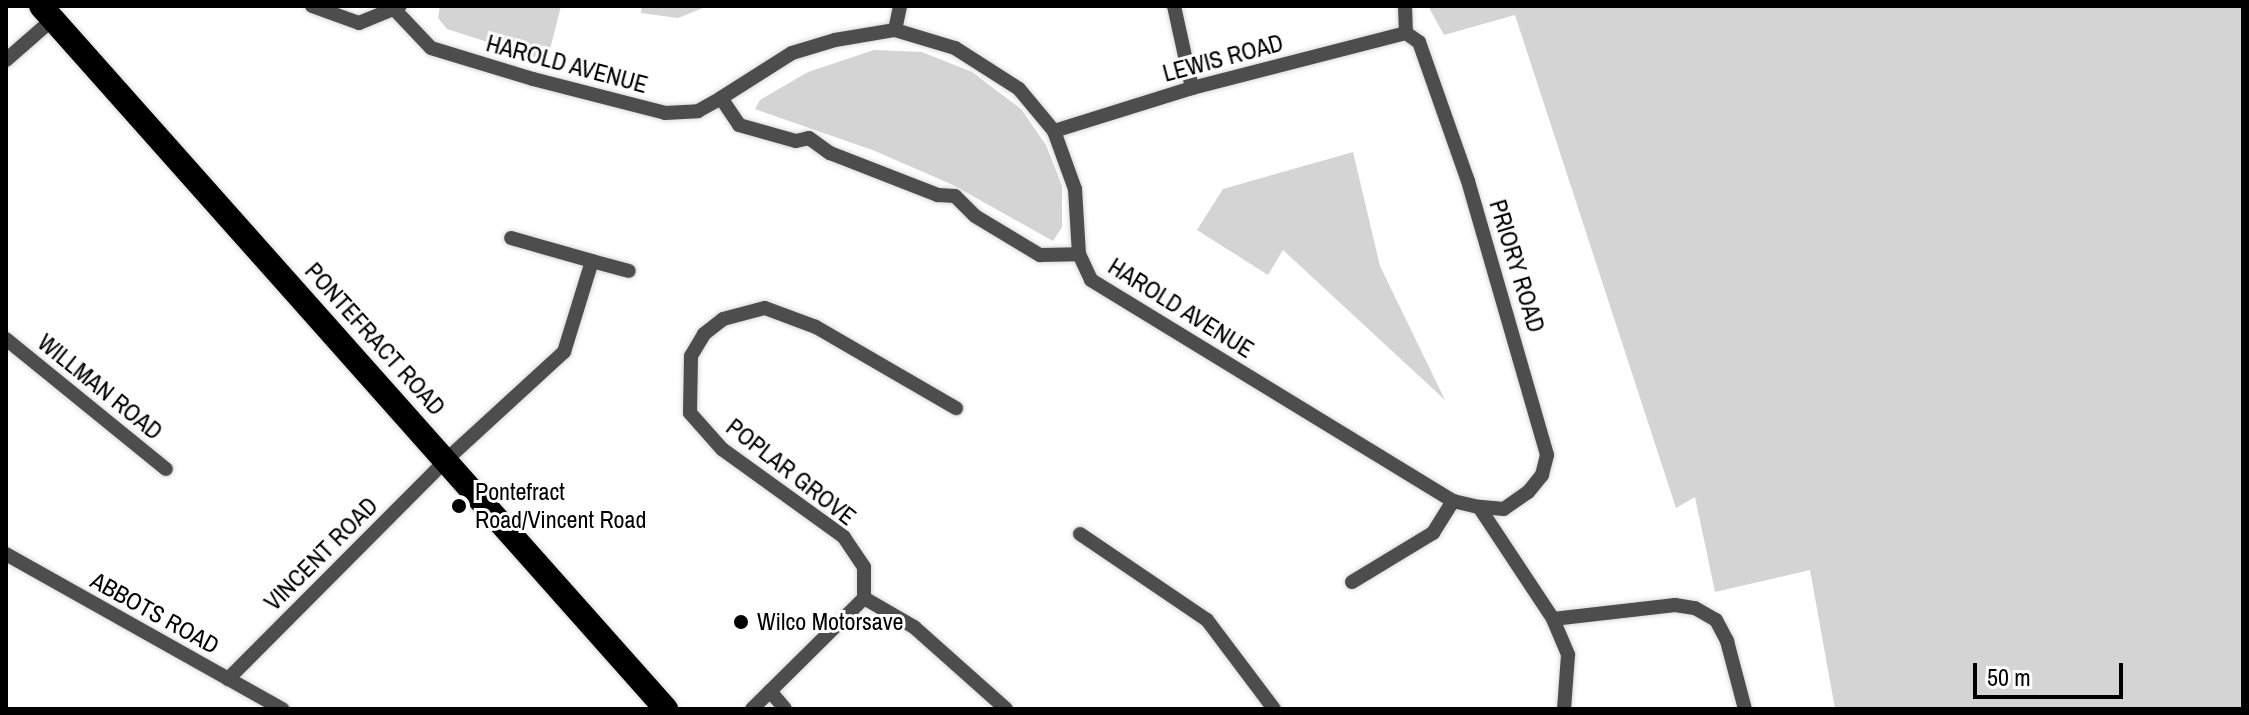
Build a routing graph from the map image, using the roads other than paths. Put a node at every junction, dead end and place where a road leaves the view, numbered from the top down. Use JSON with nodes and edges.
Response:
{"nodes":[{"id":1,"x":312,"y":6,"type":"edge"},
{"id":2,"x":900,"y":6,"type":"edge"},
{"id":3,"x":1174,"y":6,"type":"edge"},
{"id":4,"x":1405,"y":6,"type":"edge"},
{"id":5,"x":398,"y":8,"type":"edge"},
{"id":6,"x":47,"y":12,"type":"edge"},
{"id":7,"x":895,"y":30,"type":"junction"},
{"id":8,"x":1406,"y":33,"type":"junction"},
{"id":9,"x":6,"y":60,"type":"edge"},
{"id":10,"x":1192,"y":88,"type":"junction"},
{"id":11,"x":721,"y":98,"type":"junction"},
{"id":12,"x":1054,"y":131,"type":"junction"},
{"id":13,"x":511,"y":238,"type":"dead end"},
{"id":14,"x":1079,"y":254,"type":"junction"},
{"id":15,"x":592,"y":261,"type":"junction"},
{"id":16,"x":629,"y":271,"type":"dead end"},
{"id":17,"x":6,"y":339,"type":"edge"},
{"id":18,"x":956,"y":408,"type":"dead end"},
{"id":19,"x":446,"y":460,"type":"junction"},
{"id":20,"x":166,"y":469,"type":"dead end"},
{"id":21,"x":1453,"y":501,"type":"junction"},
{"id":22,"x":1479,"y":507,"type":"junction"},
{"id":23,"x":1080,"y":534,"type":"dead end"},
{"id":24,"x":6,"y":554,"type":"edge"},
{"id":25,"x":1352,"y":582,"type":"dead end"},
{"id":26,"x":864,"y":598,"type":"junction"},
{"id":27,"x":1553,"y":619,"type":"junction"},
{"id":28,"x":228,"y":679,"type":"junction"},
{"id":29,"x":770,"y":691,"type":"junction"},
{"id":30,"x":282,"y":709,"type":"edge"},
{"id":31,"x":666,"y":709,"type":"edge"},
{"id":32,"x":752,"y":709,"type":"edge"},
{"id":33,"x":785,"y":709,"type":"edge"},
{"id":34,"x":1006,"y":709,"type":"edge"},
{"id":35,"x":1274,"y":709,"type":"edge"},
{"id":36,"x":1564,"y":709,"type":"edge"},
{"id":37,"x":1745,"y":709,"type":"edge"}],
"edges":[{"from":1,"to":5,"type":"street","name":"HAROLD AVENUE"},
{"from":2,"to":7,"type":"street"},
{"from":3,"to":10,"type":"street"},
{"from":4,"to":8,"type":"street"},
{"from":5,"to":11,"type":"street","name":"HAROLD AVENUE"},
{"from":6,"to":9,"type":"street"},
{"from":6,"to":19,"type":"highway","name":"PONTEFRACT ROAD"},
{"from":7,"to":11,"type":"street"},
{"from":7,"to":12,"type":"street"},
{"from":8,"to":10,"type":"street","name":"LEWIS ROAD"},
{"from":8,"to":22,"type":"street","name":"PRIORY ROAD"},
{"from":10,"to":12,"type":"street","name":"LEWIS ROAD"},
{"from":11,"to":14,"type":"street","name":"HAROLD AVENUE"},
{"from":12,"to":14,"type":"street"},
{"from":13,"to":15,"type":"street"},
{"from":14,"to":21,"type":"street","name":"HAROLD AVENUE"},
{"from":15,"to":16,"type":"street"},
{"from":15,"to":19,"type":"street","name":"VINCENT ROAD"},
{"from":17,"to":20,"type":"street","name":"WILLMAN ROAD"},
{"from":18,"to":26,"type":"street","name":"POPLAR GROVE"},
{"from":19,"to":28,"type":"street","name":"VINCENT ROAD"},
{"from":19,"to":31,"type":"highway","name":"PONTEFRACT ROAD"},
{"from":21,"to":22,"type":"street","name":"HAROLD AVENUE"},
{"from":21,"to":25,"type":"street"},
{"from":22,"to":27,"type":"street"},
{"from":23,"to":35,"type":"street"},
{"from":24,"to":28,"type":"street","name":"ABBOTS ROAD"},
{"from":26,"to":29,"type":"street"},
{"from":26,"to":34,"type":"street"},
{"from":27,"to":36,"type":"street"},
{"from":27,"to":37,"type":"street"},
{"from":28,"to":30,"type":"street","name":"ABBOTS ROAD"},
{"from":29,"to":32,"type":"street"},
{"from":29,"to":33,"type":"street"}]}
